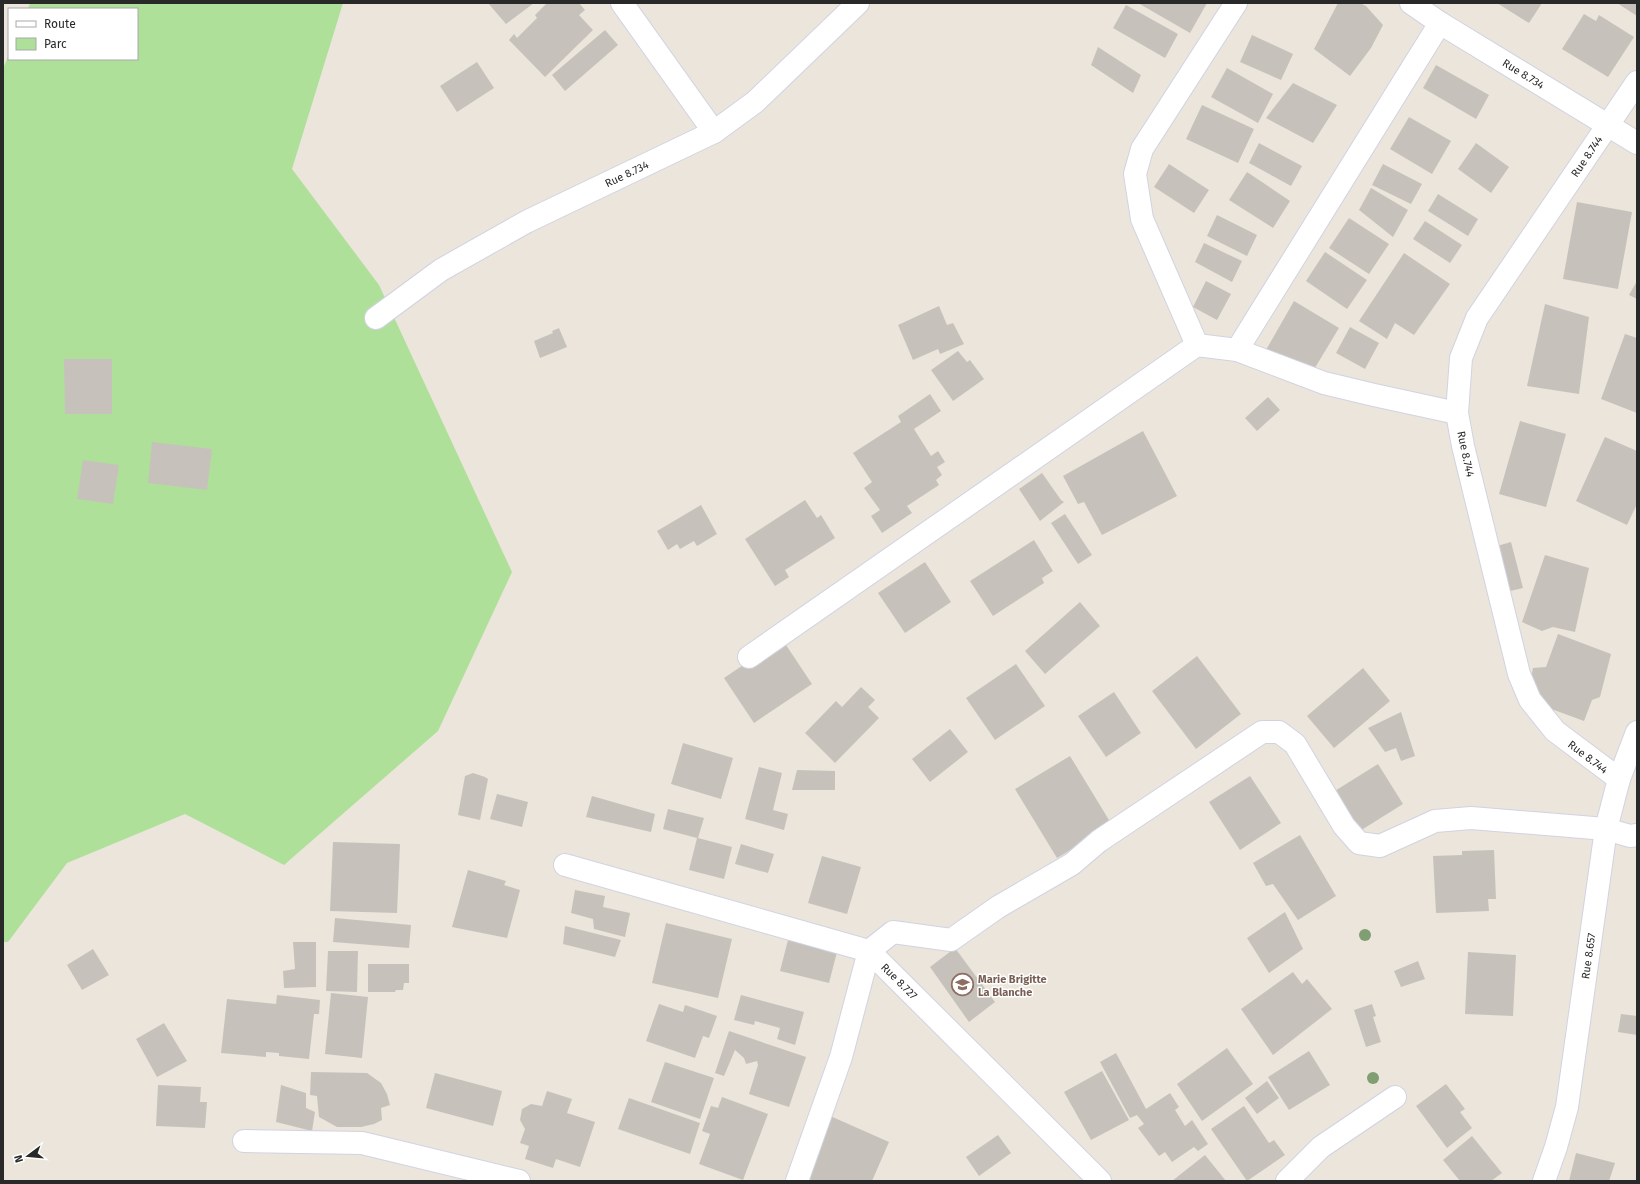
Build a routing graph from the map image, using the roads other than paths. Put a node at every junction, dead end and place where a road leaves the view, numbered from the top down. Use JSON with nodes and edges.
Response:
{"nodes":[{"id":1,"x":622,"y":3,"type":"edge"},
{"id":2,"x":858,"y":3,"type":"edge"},
{"id":3,"x":1236,"y":3,"type":"edge"},
{"id":4,"x":1411,"y":3,"type":"edge"},
{"id":5,"x":1440,"y":23,"type":"junction"},
{"id":6,"x":1637,"y":82,"type":"edge"},
{"id":7,"x":1609,"y":125,"type":"junction"},
{"id":8,"x":714,"y":132,"type":"junction"},
{"id":9,"x":1637,"y":143,"type":"edge"},
{"id":10,"x":376,"y":318,"type":"dead end"},
{"id":11,"x":1197,"y":345,"type":"junction"},
{"id":12,"x":1237,"y":350,"type":"junction"},
{"id":13,"x":1458,"y":413,"type":"junction"},
{"id":14,"x":749,"y":657,"type":"dead end"},
{"id":15,"x":1637,"y":732,"type":"edge"},
{"id":16,"x":1619,"y":779,"type":"junction"},
{"id":17,"x":1606,"y":829,"type":"junction"},
{"id":18,"x":1637,"y":834,"type":"edge"},
{"id":19,"x":565,"y":864,"type":"dead end"},
{"id":20,"x":869,"y":951,"type":"junction"},
{"id":21,"x":1395,"y":1097,"type":"dead end"},
{"id":22,"x":244,"y":1141,"type":"dead end"},
{"id":23,"x":518,"y":1181,"type":"edge"},
{"id":24,"x":797,"y":1181,"type":"edge"},
{"id":25,"x":1100,"y":1181,"type":"edge"},
{"id":26,"x":1287,"y":1181,"type":"edge"},
{"id":27,"x":1544,"y":1181,"type":"edge"}],
"edges":[{"from":1,"to":8,"type":"street"},
{"from":2,"to":8,"type":"street","name":"Rue 8.734"},
{"from":3,"to":11,"type":"street"},
{"from":4,"to":5,"type":"street","name":"Rue 8.734"},
{"from":5,"to":7,"type":"street","name":"Rue 8.734"},
{"from":5,"to":12,"type":"street"},
{"from":6,"to":7,"type":"street","name":"Rue 8.744"},
{"from":7,"to":9,"type":"street","name":"Rue 8.734"},
{"from":7,"to":13,"type":"street","name":"Rue 8.744"},
{"from":8,"to":10,"type":"street","name":"Rue 8.734"},
{"from":11,"to":12,"type":"street"},
{"from":11,"to":14,"type":"street"},
{"from":12,"to":13,"type":"street"},
{"from":13,"to":16,"type":"street","name":"Rue 8.744"},
{"from":15,"to":16,"type":"street","name":"Rue 8.657"},
{"from":16,"to":17,"type":"street","name":"Rue 8.657"},
{"from":17,"to":18,"type":"street"},
{"from":17,"to":20,"type":"street"},
{"from":17,"to":27,"type":"street","name":"Rue 8.657"},
{"from":19,"to":20,"type":"street"},
{"from":20,"to":24,"type":"street","name":"Rue 8.727"},
{"from":20,"to":25,"type":"street","name":"Rue 8.727"},
{"from":21,"to":26,"type":"street"},
{"from":22,"to":23,"type":"street"}]}
